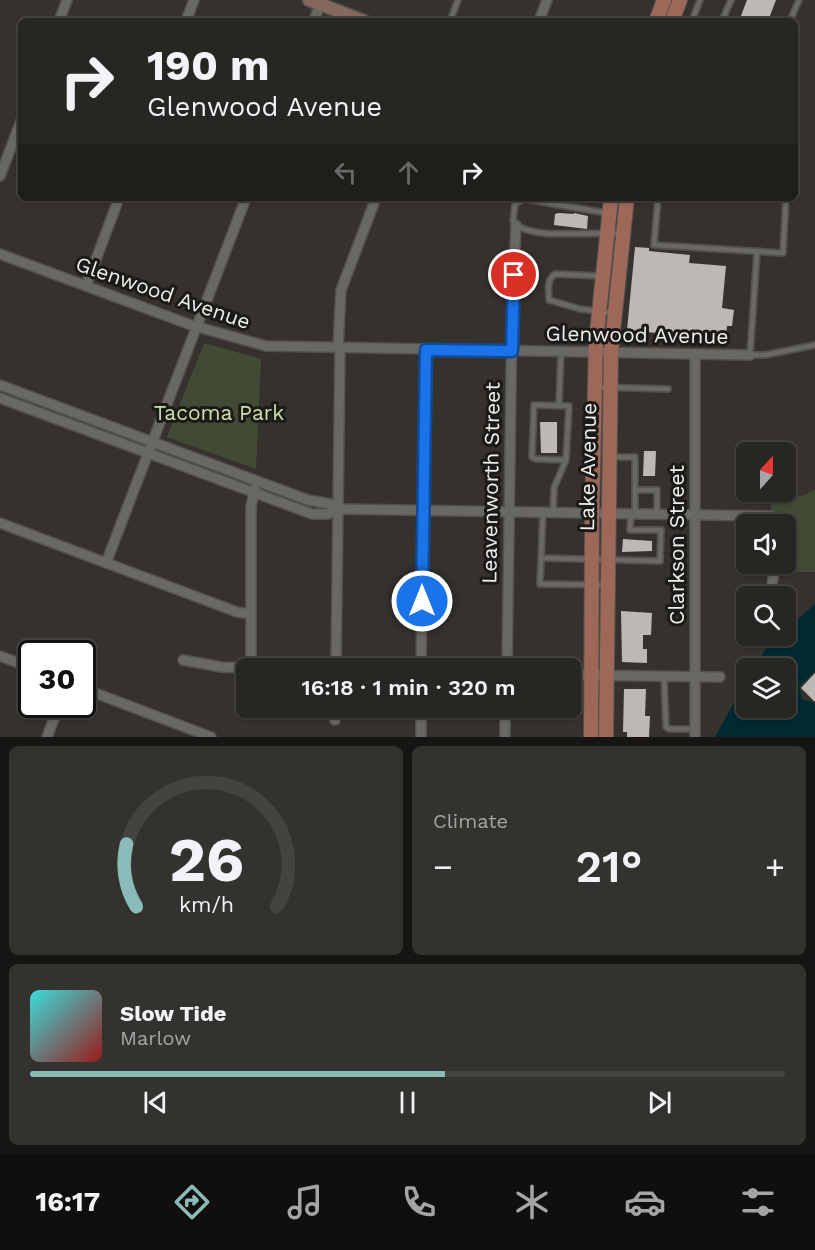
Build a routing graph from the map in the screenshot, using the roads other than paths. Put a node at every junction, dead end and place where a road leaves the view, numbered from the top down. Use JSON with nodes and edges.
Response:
{"nodes":[{"id":1,"x":68,"y":0,"type":"edge"},
{"id":2,"x":194,"y":0,"type":"edge"},
{"id":3,"x":458,"y":0,"type":"edge"},
{"id":4,"x":547,"y":0,"type":"edge"},
{"id":5,"x":664,"y":0,"type":"edge"},
{"id":6,"x":680,"y":0,"type":"edge"},
{"id":7,"x":700,"y":0,"type":"edge"},
{"id":8,"x":731,"y":0,"type":"edge"},
{"id":9,"x":799,"y":0,"type":"edge"},
{"id":10,"x":317,"y":1,"type":"edge"},
{"id":11,"x":60,"y":18,"type":"edge"},
{"id":12,"x":187,"y":18,"type":"edge"},
{"id":13,"x":314,"y":18,"type":"edge"},
{"id":14,"x":357,"y":18,"type":"edge"},
{"id":15,"x":451,"y":18,"type":"edge"},
{"id":16,"x":540,"y":18,"type":"edge"},
{"id":17,"x":657,"y":18,"type":"edge"},
{"id":18,"x":673,"y":18,"type":"edge"},
{"id":19,"x":693,"y":18,"type":"edge"},
{"id":20,"x":723,"y":18,"type":"edge"},
{"id":21,"x":791,"y":18,"type":"edge"},
{"id":22,"x":18,"y":129,"type":"edge"},
{"id":23,"x":0,"y":176,"type":"edge"},
{"id":24,"x":119,"y":201,"type":"edge"},
{"id":25,"x":245,"y":201,"type":"edge"},
{"id":26,"x":375,"y":201,"type":"edge"},
{"id":27,"x":519,"y":201,"type":"edge"},
{"id":28,"x":541,"y":201,"type":"edge"},
{"id":29,"x":611,"y":201,"type":"edge"},
{"id":30,"x":627,"y":201,"type":"edge"},
{"id":31,"x":658,"y":201,"type":"edge"},
{"id":32,"x":786,"y":201,"type":"edge"},
{"id":33,"x":609,"y":214,"type":"junction"},
{"id":34,"x":625,"y":217,"type":"junction"},
{"id":35,"x":516,"y":225,"type":"junction"},
{"id":36,"x":607,"y":232,"type":"junction"},
{"id":37,"x":623,"y":235,"type":"junction"},
{"id":38,"x":757,"y":252,"type":"junction"},
{"id":39,"x":0,"y":254,"type":"edge"},
{"id":40,"x":603,"y":276,"type":"junction"},
{"id":41,"x":618,"y":277,"type":"junction"},
{"id":42,"x":86,"y":286,"type":"junction"},
{"id":43,"x":599,"y":311,"type":"junction"},
{"id":44,"x":614,"y":313,"type":"junction"},
{"id":45,"x":196,"y":327,"type":"junction"},
{"id":46,"x":815,"y":345,"type":"edge"},
{"id":47,"x":339,"y":348,"type":"junction"},
{"id":48,"x":426,"y":350,"type":"junction"},
{"id":49,"x":512,"y":351,"type":"junction"},
{"id":50,"x":561,"y":352,"type":"junction"},
{"id":51,"x":596,"y":352,"type":"junction"},
{"id":52,"x":611,"y":352,"type":"junction"},
{"id":53,"x":695,"y":354,"type":"junction"},
{"id":54,"x":750,"y":355,"type":"junction"},
{"id":55,"x":0,"y":385,"type":"edge"},
{"id":56,"x":595,"y":387,"type":"junction"},
{"id":57,"x":610,"y":387,"type":"junction"},
{"id":58,"x":668,"y":389,"type":"dead end"},
{"id":59,"x":0,"y":398,"type":"edge"},
{"id":60,"x":559,"y":405,"type":"junction"},
{"id":61,"x":153,"y":442,"type":"junction"},
{"id":62,"x":148,"y":453,"type":"junction"},
{"id":63,"x":609,"y":457,"type":"junction"},
{"id":64,"x":566,"y":460,"type":"junction"},
{"id":65,"x":257,"y":481,"type":"junction"},
{"id":66,"x":635,"y":490,"type":"junction"},
{"id":67,"x":253,"y":492,"type":"junction"},
{"id":68,"x":337,"y":509,"type":"junction"},
{"id":69,"x":422,"y":510,"type":"junction"},
{"id":70,"x":508,"y":512,"type":"junction"},
{"id":71,"x":548,"y":512,"type":"junction"},
{"id":72,"x":592,"y":513,"type":"junction"},
{"id":73,"x":608,"y":513,"type":"junction"},
{"id":74,"x":633,"y":514,"type":"junction"},
{"id":75,"x":659,"y":514,"type":"junction"},
{"id":76,"x":695,"y":515,"type":"junction"},
{"id":77,"x":736,"y":518,"type":"edge"},
{"id":78,"x":0,"y":523,"type":"edge"},
{"id":79,"x":661,"y":530,"type":"junction"},
{"id":80,"x":541,"y":558,"type":"junction"},
{"id":81,"x":592,"y":558,"type":"junction"},
{"id":82,"x":608,"y":560,"type":"junction"},
{"id":83,"x":106,"y":563,"type":"junction"},
{"id":84,"x":592,"y":585,"type":"junction"},
{"id":85,"x":607,"y":585,"type":"junction"},
{"id":86,"x":251,"y":614,"type":"junction"},
{"id":87,"x":0,"y":656,"type":"edge"},
{"id":88,"x":251,"y":658,"type":"edge"},
{"id":89,"x":336,"y":658,"type":"edge"},
{"id":90,"x":422,"y":658,"type":"edge"},
{"id":91,"x":507,"y":658,"type":"edge"},
{"id":92,"x":183,"y":660,"type":"dead end"},
{"id":93,"x":18,"y":663,"type":"edge"},
{"id":94,"x":236,"y":668,"type":"edge"},
{"id":95,"x":581,"y":675,"type":"edge"},
{"id":96,"x":591,"y":675,"type":"junction"},
{"id":97,"x":607,"y":675,"type":"junction"},
{"id":98,"x":664,"y":676,"type":"junction"},
{"id":99,"x":694,"y":677,"type":"junction"},
{"id":100,"x":720,"y":677,"type":"dead end"},
{"id":101,"x":96,"y":692,"type":"edge"},
{"id":102,"x":54,"y":718,"type":"edge"},
{"id":103,"x":421,"y":718,"type":"edge"},
{"id":104,"x":505,"y":718,"type":"edge"},
{"id":105,"x":688,"y":729,"type":"dead end"},
{"id":106,"x":47,"y":737,"type":"edge"},
{"id":107,"x":211,"y":737,"type":"edge"},
{"id":108,"x":421,"y":737,"type":"edge"},
{"id":109,"x":505,"y":737,"type":"edge"},
{"id":110,"x":591,"y":737,"type":"edge"},
{"id":111,"x":606,"y":737,"type":"edge"},
{"id":112,"x":695,"y":737,"type":"edge"}],
"edges":[{"from":1,"to":11,"type":"street"},
{"from":2,"to":12,"type":"street"},
{"from":3,"to":15,"type":"lane"},
{"from":4,"to":16,"type":"street"},
{"from":5,"to":17,"type":"main road"},
{"from":6,"to":18,"type":"main road"},
{"from":7,"to":19,"type":"lane"},
{"from":8,"to":20,"type":"lane"},
{"from":9,"to":21,"type":"lane"},
{"from":10,"to":13,"type":"street"},
{"from":10,"to":14,"type":"main road"},
{"from":22,"to":23,"type":"street"},
{"from":24,"to":42,"type":"street"},
{"from":25,"to":45,"type":"street"},
{"from":26,"to":47,"type":"street"},
{"from":27,"to":35,"type":"lane"},
{"from":28,"to":33,"type":"lane"},
{"from":29,"to":33,"type":"main road","name":"Lake Avenue"},
{"from":30,"to":34,"type":"main road","name":"Lake Avenue"},
{"from":31,"to":38,"type":"lane"},
{"from":32,"to":38,"type":"lane"},
{"from":33,"to":34,"type":"lane"},
{"from":33,"to":36,"type":"main road","name":"Lake Avenue"},
{"from":34,"to":37,"type":"main road","name":"Lake Avenue"},
{"from":35,"to":36,"type":"lane"},
{"from":35,"to":49,"type":"street","name":"Leavenworth Street"},
{"from":36,"to":37,"type":"lane"},
{"from":36,"to":40,"type":"main road","name":"Lake Avenue"},
{"from":37,"to":41,"type":"main road","name":"Lake Avenue"},
{"from":38,"to":54,"type":"lane"},
{"from":39,"to":42,"type":"street","name":"Glenwood Avenue"},
{"from":40,"to":41,"type":"lane"},
{"from":40,"to":43,"type":"main road","name":"Lake Avenue"},
{"from":40,"to":43,"type":"lane"},
{"from":41,"to":44,"type":"main road","name":"Lake Avenue"},
{"from":42,"to":45,"type":"street","name":"Glenwood Avenue"},
{"from":43,"to":44,"type":"lane"},
{"from":43,"to":51,"type":"main road","name":"Lake Avenue"},
{"from":44,"to":52,"type":"main road","name":"Lake Avenue"},
{"from":45,"to":47,"type":"street","name":"Glenwood Avenue"},
{"from":45,"to":61,"type":"street"},
{"from":46,"to":54,"type":"lane"},
{"from":47,"to":48,"type":"street","name":"Glenwood Avenue"},
{"from":47,"to":68,"type":"street"},
{"from":48,"to":49,"type":"street","name":"Glenwood Avenue"},
{"from":48,"to":69,"type":"street"},
{"from":49,"to":50,"type":"street","name":"Glenwood Avenue"},
{"from":49,"to":70,"type":"street","name":"Leavenworth Street"},
{"from":50,"to":51,"type":"street","name":"Glenwood Avenue"},
{"from":50,"to":60,"type":"lane"},
{"from":51,"to":52,"type":"street","name":"Glenwood Avenue"},
{"from":51,"to":56,"type":"main road","name":"Lake Avenue"},
{"from":52,"to":53,"type":"street","name":"Glenwood Avenue"},
{"from":52,"to":57,"type":"main road","name":"Lake Avenue"},
{"from":53,"to":54,"type":"street","name":"Glenwood Avenue"},
{"from":53,"to":76,"type":"street","name":"Clarkson Street"},
{"from":55,"to":61,"type":"street"},
{"from":56,"to":57,"type":"lane"},
{"from":56,"to":72,"type":"main road","name":"Lake Avenue"},
{"from":57,"to":58,"type":"lane"},
{"from":57,"to":63,"type":"main road","name":"Lake Avenue"},
{"from":59,"to":62,"type":"street"},
{"from":60,"to":64,"type":"lane"},
{"from":60,"to":64,"type":"lane"},
{"from":61,"to":62,"type":"street"},
{"from":61,"to":65,"type":"street"},
{"from":62,"to":67,"type":"street"},
{"from":62,"to":83,"type":"street"},
{"from":63,"to":66,"type":"lane"},
{"from":63,"to":73,"type":"main road","name":"Lake Avenue"},
{"from":64,"to":71,"type":"lane"},
{"from":65,"to":67,"type":"street"},
{"from":65,"to":68,"type":"street"},
{"from":66,"to":74,"type":"lane"},
{"from":66,"to":75,"type":"lane"},
{"from":67,"to":68,"type":"street"},
{"from":67,"to":86,"type":"street"},
{"from":68,"to":69,"type":"street"},
{"from":68,"to":89,"type":"street"},
{"from":69,"to":70,"type":"street"},
{"from":69,"to":90,"type":"street"},
{"from":70,"to":71,"type":"street"},
{"from":70,"to":91,"type":"street","name":"Leavenworth Street"},
{"from":71,"to":72,"type":"street"},
{"from":71,"to":80,"type":"lane"},
{"from":72,"to":73,"type":"street"},
{"from":72,"to":81,"type":"main road","name":"Lake Avenue"},
{"from":73,"to":74,"type":"street"},
{"from":73,"to":82,"type":"main road","name":"Lake Avenue"},
{"from":74,"to":75,"type":"street"},
{"from":74,"to":79,"type":"lane"},
{"from":75,"to":76,"type":"street"},
{"from":75,"to":79,"type":"lane"},
{"from":76,"to":77,"type":"street"},
{"from":76,"to":99,"type":"street","name":"Clarkson Street"},
{"from":78,"to":83,"type":"street"},
{"from":79,"to":82,"type":"lane"},
{"from":80,"to":81,"type":"lane"},
{"from":80,"to":84,"type":"lane"},
{"from":81,"to":82,"type":"lane"},
{"from":81,"to":84,"type":"main road","name":"Lake Avenue"},
{"from":82,"to":85,"type":"main road","name":"Lake Avenue"},
{"from":83,"to":86,"type":"street"},
{"from":84,"to":85,"type":"lane"},
{"from":84,"to":96,"type":"main road","name":"Lake Avenue"},
{"from":85,"to":97,"type":"main road","name":"Lake Avenue"},
{"from":86,"to":88,"type":"street"},
{"from":87,"to":93,"type":"street"},
{"from":92,"to":94,"type":"street"},
{"from":95,"to":96,"type":"street"},
{"from":96,"to":97,"type":"street"},
{"from":96,"to":110,"type":"main road","name":"Lake Avenue"},
{"from":97,"to":98,"type":"street"},
{"from":97,"to":111,"type":"main road","name":"Lake Avenue"},
{"from":98,"to":99,"type":"street"},
{"from":98,"to":105,"type":"lane"},
{"from":99,"to":100,"type":"street"},
{"from":99,"to":112,"type":"street","name":"Clarkson Street"},
{"from":101,"to":107,"type":"street"},
{"from":102,"to":106,"type":"street"},
{"from":103,"to":108,"type":"street"},
{"from":104,"to":109,"type":"street"}]}
